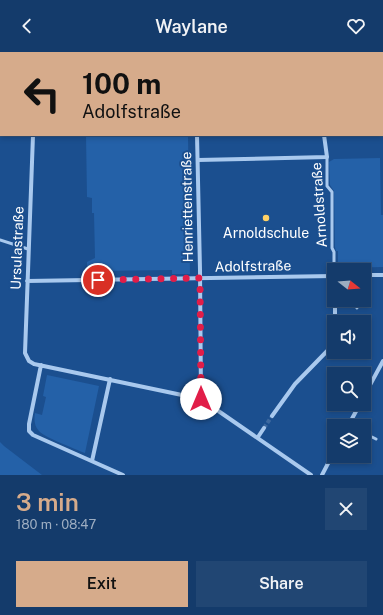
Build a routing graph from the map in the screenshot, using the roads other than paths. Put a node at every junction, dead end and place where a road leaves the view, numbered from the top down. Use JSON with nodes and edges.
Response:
{"nodes":[{"id":1,"x":33,"y":136,"type":"edge"},
{"id":2,"x":197,"y":136,"type":"edge"},
{"id":3,"x":324,"y":136,"type":"edge"},
{"id":4,"x":327,"y":157,"type":"junction"},
{"id":5,"x":198,"y":160,"type":"junction"},
{"id":6,"x":0,"y":240,"type":"edge"},
{"id":7,"x":28,"y":249,"type":"junction"},
{"id":8,"x":334,"y":263,"type":"edge"},
{"id":9,"x":327,"y":275,"type":"edge"},
{"id":10,"x":371,"y":275,"type":"edge"},
{"id":11,"x":383,"y":275,"type":"edge"},
{"id":12,"x":200,"y":278,"type":"junction"},
{"id":13,"x":27,"y":281,"type":"junction"},
{"id":14,"x":327,"y":351,"type":"edge"},
{"id":15,"x":383,"y":361,"type":"edge"},
{"id":16,"x":41,"y":365,"type":"junction"},
{"id":17,"x":110,"y":379,"type":"junction"},
{"id":18,"x":371,"y":383,"type":"edge"},
{"id":19,"x":201,"y":399,"type":"junction"},
{"id":20,"x":272,"y":416,"type":"tunnel mouth"},
{"id":21,"x":264,"y":428,"type":"tunnel mouth"},
{"id":22,"x":258,"y":437,"type":"junction"},
{"id":23,"x":372,"y":437,"type":"dead end"},
{"id":24,"x":376,"y":439,"type":"dead end"},
{"id":25,"x":92,"y":461,"type":"junction"},
{"id":26,"x":328,"y":463,"type":"edge"},
{"id":27,"x":123,"y":475,"type":"edge"},
{"id":28,"x":311,"y":475,"type":"edge"},
{"id":29,"x":322,"y":475,"type":"edge"}],
"edges":[{"from":1,"to":7,"type":"street","name":"Ursulastraße"},
{"from":2,"to":5,"type":"street","name":"Henriettenstraße"},
{"from":3,"to":4,"type":"street","name":"Arnoldstraße"},
{"from":4,"to":5,"type":"street"},
{"from":4,"to":8,"type":"lane","name":"Arnoldstraße"},
{"from":5,"to":12,"type":"street","name":"Henriettenstraße"},
{"from":6,"to":7,"type":"lane"},
{"from":7,"to":13,"type":"street","name":"Ursulastraße"},
{"from":9,"to":12,"type":"street","name":"Adolfstraße"},
{"from":10,"to":11,"type":"street"},
{"from":12,"to":13,"type":"street","name":"Adolfstraße"},
{"from":12,"to":19,"type":"street","name":"Henriettenstraße"},
{"from":13,"to":16,"type":"street","name":"Ursulastraße"},
{"from":14,"to":20,"type":"street"},
{"from":15,"to":18,"type":"street"},
{"from":16,"to":17,"type":"street"},
{"from":16,"to":25,"type":"street"},
{"from":17,"to":19,"type":"street"},
{"from":17,"to":25,"type":"street"},
{"from":19,"to":22,"type":"street"},
{"from":21,"to":22,"type":"street"},
{"from":22,"to":28,"type":"street"},
{"from":23,"to":24,"type":"lane"},
{"from":25,"to":27,"type":"street"},
{"from":26,"to":29,"type":"street"}]}
